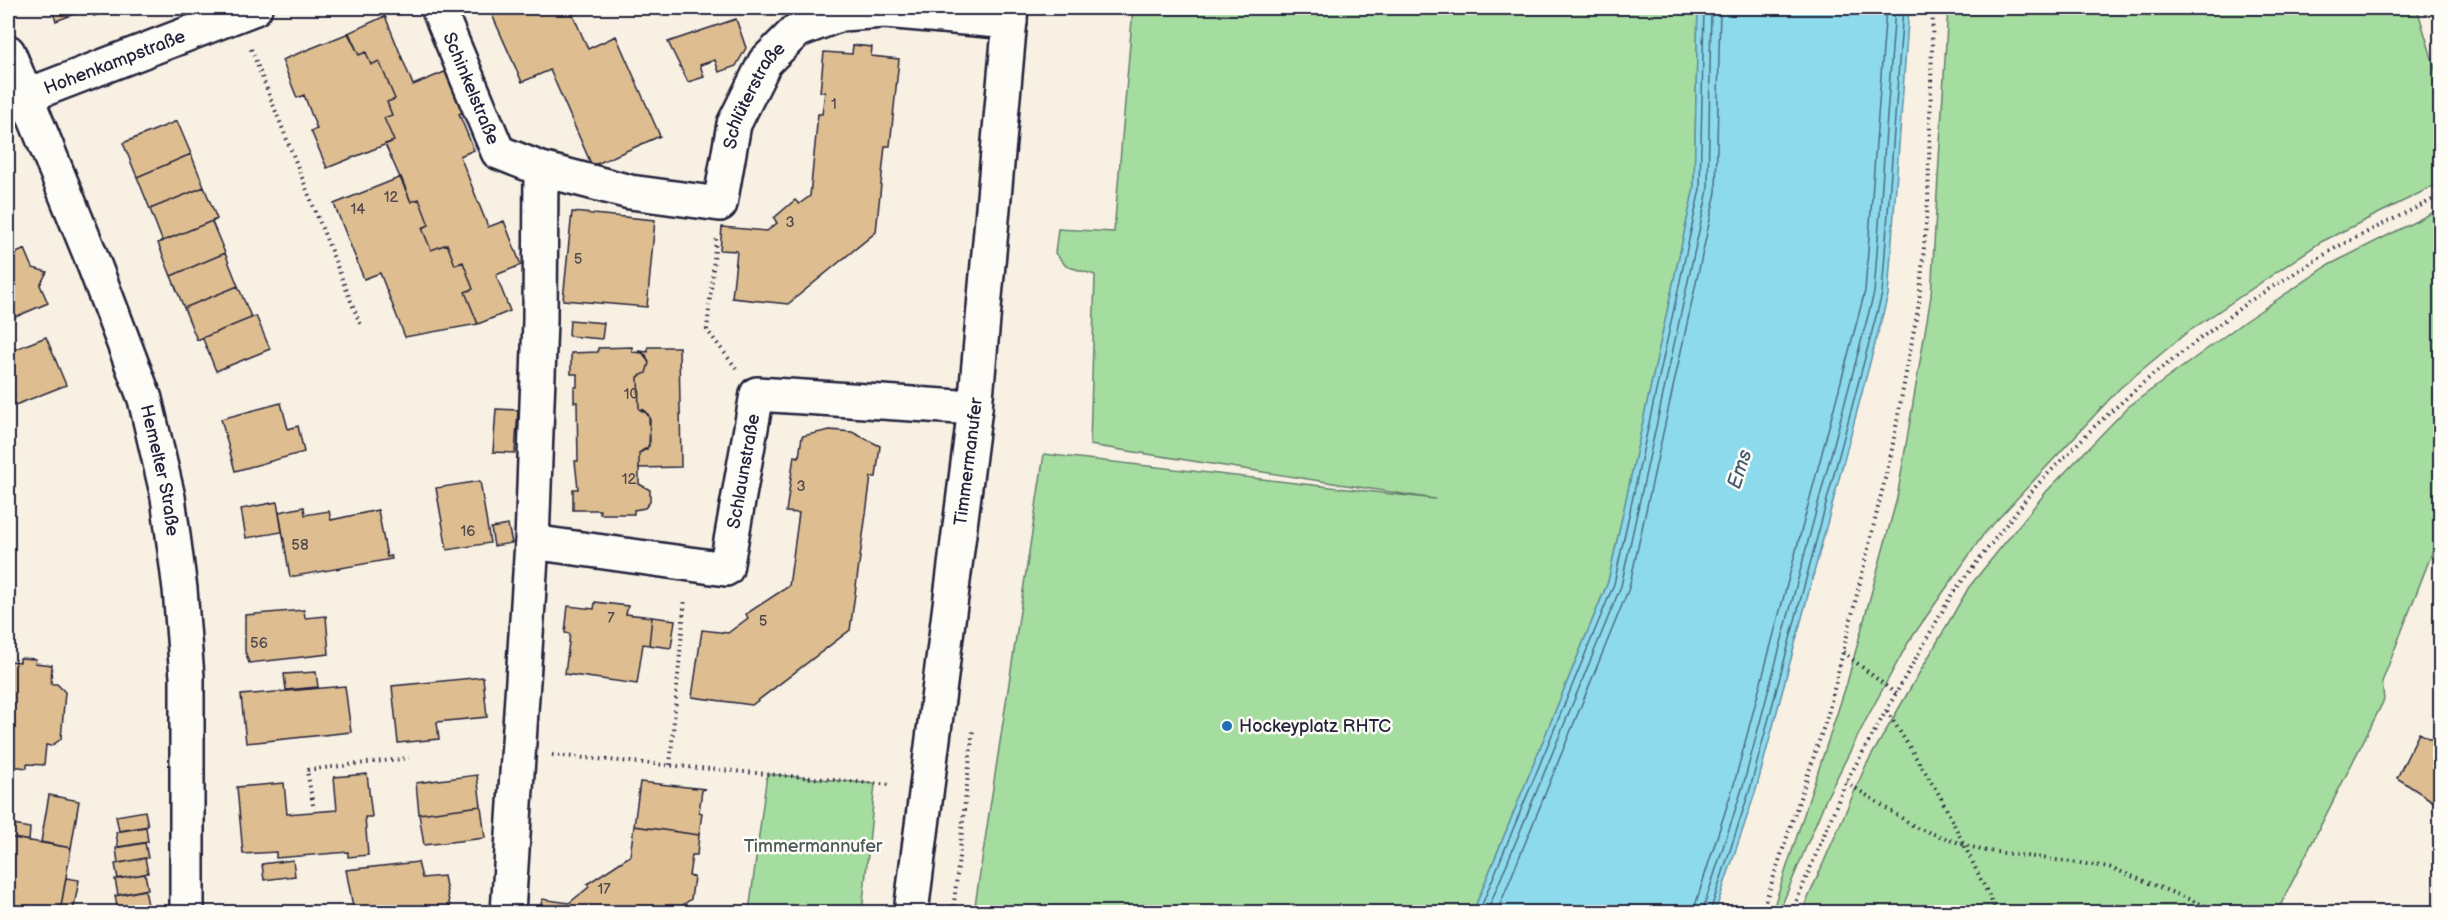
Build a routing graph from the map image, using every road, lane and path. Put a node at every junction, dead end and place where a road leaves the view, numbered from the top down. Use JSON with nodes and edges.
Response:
{"nodes":[{"id":1,"x":438,"y":8,"type":"edge"},
{"id":2,"x":1933,"y":8,"type":"edge"},
{"id":3,"x":246,"y":11,"type":"edge"},
{"id":4,"x":1010,"y":15,"type":"edge"},
{"id":5,"x":8,"y":52,"type":"edge"},
{"id":6,"x":17,"y":100,"type":"edge"},
{"id":7,"x":541,"y":169,"type":"junction"},
{"id":8,"x":2440,"y":196,"type":"edge"},
{"id":9,"x":720,"y":204,"type":"junction"},
{"id":10,"x":360,"y":324,"type":"dead end"},
{"id":11,"x":757,"y":394,"type":"junction"},
{"id":12,"x":975,"y":408,"type":"junction"},
{"id":13,"x":532,"y":542,"type":"junction"},
{"id":14,"x":688,"y":564,"type":"junction"},
{"id":15,"x":1843,"y":652,"type":"junction"},
{"id":16,"x":1896,"y":694,"type":"junction"},
{"id":17,"x":1886,"y":711,"type":"junction"},
{"id":18,"x":519,"y":752,"type":"junction"},
{"id":19,"x":409,"y":758,"type":"dead end"},
{"id":20,"x":670,"y":765,"type":"junction"},
{"id":21,"x":1846,"y":782,"type":"junction"},
{"id":22,"x":927,"y":788,"type":"junction"},
{"id":23,"x":313,"y":806,"type":"dead end"},
{"id":24,"x":1966,"y":845,"type":"junction"},
{"id":25,"x":187,"y":912,"type":"edge"},
{"id":26,"x":508,"y":912,"type":"edge"},
{"id":27,"x":910,"y":912,"type":"edge"},
{"id":28,"x":1762,"y":912,"type":"edge"},
{"id":29,"x":1792,"y":912,"type":"edge"},
{"id":30,"x":1997,"y":912,"type":"edge"},
{"id":31,"x":2221,"y":912,"type":"edge"}],
"edges":[{"from":1,"to":7,"type":"street","name":"Schinkelstraße"},
{"from":2,"to":15,"type":"path"},
{"from":3,"to":6,"type":"street","name":"Hohenkampstraße"},
{"from":3,"to":10,"type":"path"},
{"from":4,"to":9,"type":"street","name":"Schlüterstraße"},
{"from":4,"to":12,"type":"street","name":"Timmermanufer"},
{"from":5,"to":6,"type":"street","name":"Hemelter Straße"},
{"from":6,"to":25,"type":"street","name":"Hemelter Straße"},
{"from":7,"to":9,"type":"street","name":"Schinkelstraße"},
{"from":7,"to":13,"type":"street"},
{"from":8,"to":16,"type":"path"},
{"from":9,"to":11,"type":"path"},
{"from":11,"to":12,"type":"street","name":"Schlaunstraße"},
{"from":11,"to":14,"type":"street","name":"Schlaunstraße"},
{"from":12,"to":22,"type":"street","name":"Timmermanufer"},
{"from":13,"to":14,"type":"street","name":"Schlaunstraße"},
{"from":13,"to":18,"type":"street"},
{"from":14,"to":20,"type":"path"},
{"from":15,"to":16,"type":"path"},
{"from":15,"to":28,"type":"path"},
{"from":16,"to":17,"type":"path"},
{"from":17,"to":21,"type":"path"},
{"from":17,"to":24,"type":"path"},
{"from":18,"to":20,"type":"path"},
{"from":18,"to":26,"type":"street"},
{"from":19,"to":23,"type":"path"},
{"from":20,"to":22,"type":"path"},
{"from":21,"to":24,"type":"path"},
{"from":21,"to":29,"type":"path"},
{"from":22,"to":27,"type":"street","name":"Timmermanufer"},
{"from":24,"to":30,"type":"path"},
{"from":24,"to":31,"type":"path"}]}
